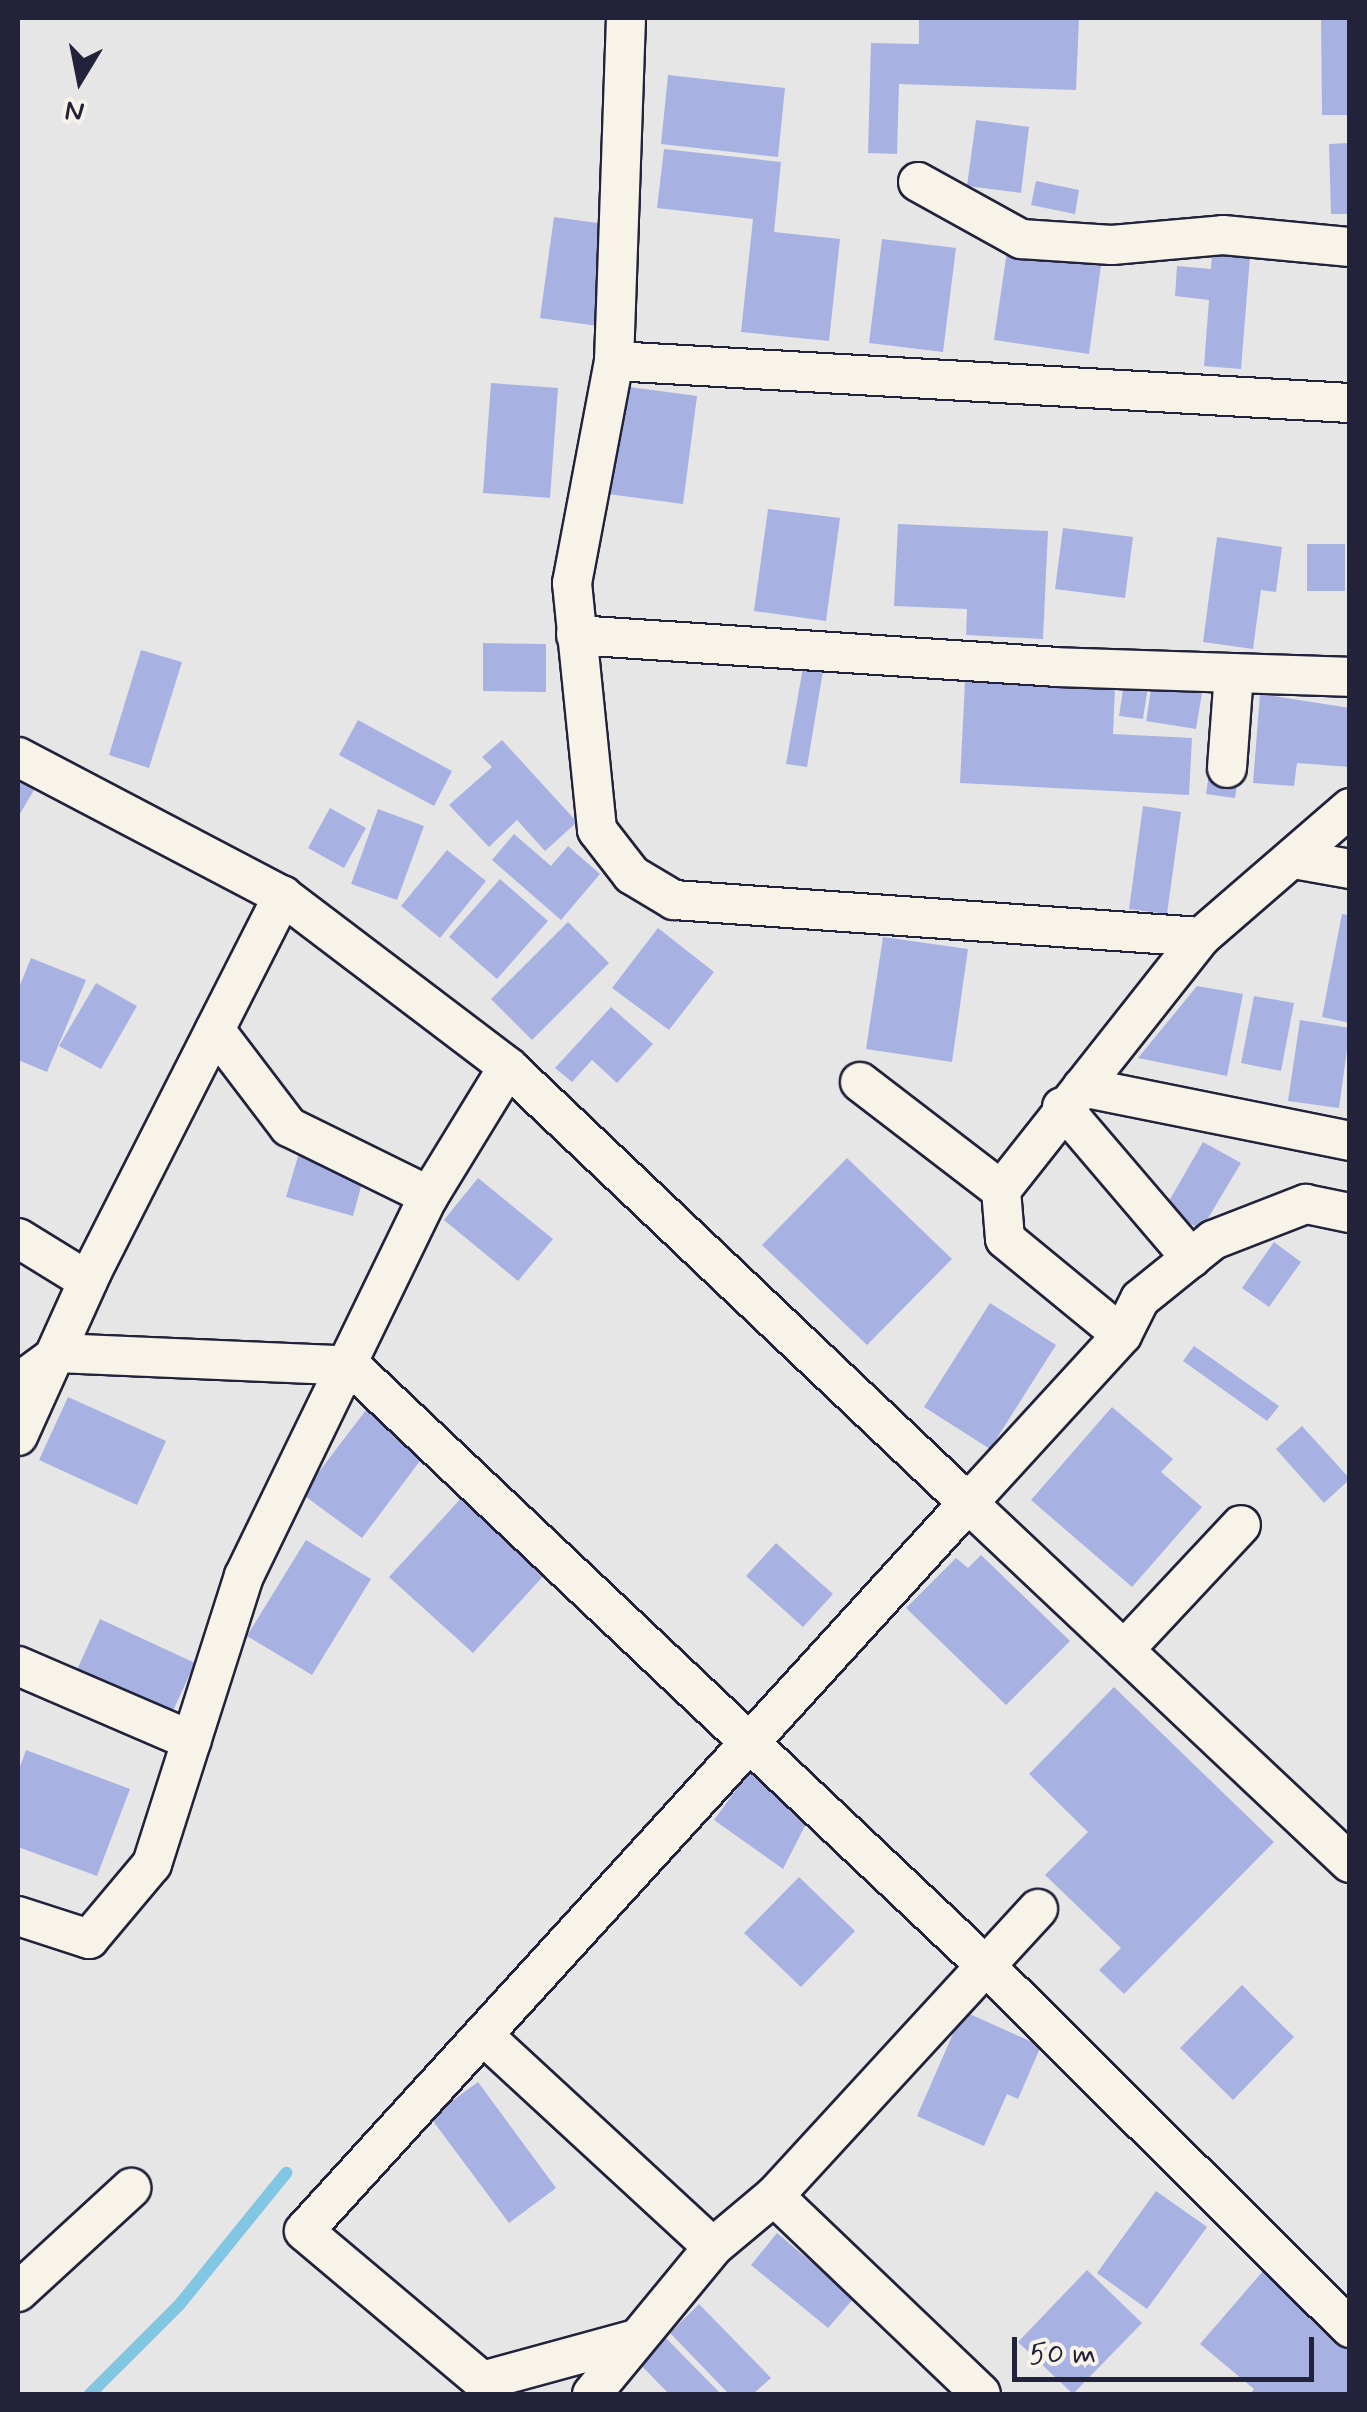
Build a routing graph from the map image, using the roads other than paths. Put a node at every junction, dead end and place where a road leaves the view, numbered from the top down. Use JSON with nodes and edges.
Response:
{"nodes":[{"id":1,"x":626,"y":18,"type":"edge"},
{"id":2,"x":918,"y":182,"type":"dead end"},
{"id":3,"x":1350,"y":248,"type":"edge"},
{"id":4,"x":614,"y":361,"type":"junction"},
{"id":5,"x":1350,"y":403,"type":"edge"},
{"id":6,"x":576,"y":635,"type":"junction"},
{"id":7,"x":1234,"y":673,"type":"junction"},
{"id":8,"x":1350,"y":677,"type":"edge"},
{"id":9,"x":18,"y":757,"type":"edge"},
{"id":10,"x":1227,"y":768,"type":"dead end"},
{"id":11,"x":1350,"y":808,"type":"edge"},
{"id":12,"x":1294,"y":859,"type":"junction"},
{"id":13,"x":1350,"y":870,"type":"edge"},
{"id":14,"x":283,"y":896,"type":"junction"},
{"id":15,"x":1201,"y":937,"type":"junction"},
{"id":16,"x":216,"y":1030,"type":"junction"},
{"id":17,"x":508,"y":1068,"type":"junction"},
{"id":18,"x":860,"y":1082,"type":"dead end"},
{"id":19,"x":1072,"y":1097,"type":"junction"},
{"id":20,"x":1350,"y":1141,"type":"edge"},
{"id":21,"x":1002,"y":1190,"type":"junction"},
{"id":22,"x":429,"y":1196,"type":"junction"},
{"id":23,"x":1350,"y":1213,"type":"edge"},
{"id":24,"x":18,"y":1238,"type":"edge"},
{"id":25,"x":1191,"y":1258,"type":"junction"},
{"id":26,"x":88,"y":1281,"type":"junction"},
{"id":27,"x":1122,"y":1335,"type":"junction"},
{"id":28,"x":60,"y":1354,"type":"junction"},
{"id":29,"x":351,"y":1366,"type":"junction"},
{"id":30,"x":18,"y":1383,"type":"edge"},
{"id":31,"x":18,"y":1436,"type":"edge"},
{"id":32,"x":968,"y":1504,"type":"junction"},
{"id":33,"x":1242,"y":1525,"type":"dead end"},
{"id":34,"x":1124,"y":1650,"type":"junction"},
{"id":35,"x":18,"y":1666,"type":"edge"},
{"id":36,"x":192,"y":1740,"type":"junction"},
{"id":37,"x":751,"y":1745,"type":"junction"},
{"id":38,"x":1350,"y":1863,"type":"edge"},
{"id":39,"x":1038,"y":1910,"type":"dead end"},
{"id":40,"x":18,"y":1916,"type":"edge"},
{"id":41,"x":988,"y":1969,"type":"junction"},
{"id":42,"x":484,"y":2036,"type":"junction"},
{"id":43,"x":131,"y":2188,"type":"dead end"},
{"id":44,"x":774,"y":2196,"type":"junction"},
{"id":45,"x":713,"y":2247,"type":"junction"},
{"id":46,"x":18,"y":2292,"type":"edge"},
{"id":47,"x":1350,"y":2328,"type":"edge"},
{"id":48,"x":636,"y":2339,"type":"junction"},
{"id":49,"x":592,"y":2394,"type":"edge"},
{"id":50,"x":981,"y":2394,"type":"edge"}],
"edges":[{"from":1,"to":4,"type":"street"},
{"from":2,"to":3,"type":"street"},
{"from":4,"to":5,"type":"street"},
{"from":4,"to":6,"type":"street"},
{"from":6,"to":7,"type":"street"},
{"from":6,"to":15,"type":"street"},
{"from":7,"to":8,"type":"street"},
{"from":7,"to":10,"type":"street"},
{"from":9,"to":14,"type":"street"},
{"from":11,"to":12,"type":"street"},
{"from":12,"to":13,"type":"street"},
{"from":12,"to":15,"type":"street"},
{"from":14,"to":16,"type":"street"},
{"from":14,"to":17,"type":"street"},
{"from":15,"to":19,"type":"street"},
{"from":16,"to":22,"type":"street"},
{"from":16,"to":26,"type":"street"},
{"from":17,"to":22,"type":"street"},
{"from":17,"to":32,"type":"street"},
{"from":18,"to":21,"type":"street"},
{"from":19,"to":20,"type":"street"},
{"from":19,"to":21,"type":"street"},
{"from":19,"to":25,"type":"street"},
{"from":21,"to":27,"type":"street"},
{"from":22,"to":29,"type":"street"},
{"from":23,"to":25,"type":"street"},
{"from":24,"to":26,"type":"street"},
{"from":25,"to":27,"type":"street"},
{"from":26,"to":28,"type":"street"},
{"from":27,"to":32,"type":"street"},
{"from":28,"to":29,"type":"street"},
{"from":28,"to":30,"type":"street"},
{"from":28,"to":31,"type":"street"},
{"from":29,"to":36,"type":"street"},
{"from":29,"to":37,"type":"street"},
{"from":32,"to":34,"type":"street"},
{"from":32,"to":37,"type":"street"},
{"from":33,"to":34,"type":"street"},
{"from":34,"to":38,"type":"street"},
{"from":35,"to":36,"type":"street"},
{"from":36,"to":40,"type":"street"},
{"from":37,"to":41,"type":"street"},
{"from":37,"to":42,"type":"street"},
{"from":39,"to":41,"type":"street"},
{"from":41,"to":44,"type":"street"},
{"from":41,"to":47,"type":"street"},
{"from":42,"to":45,"type":"street"},
{"from":42,"to":48,"type":"street"},
{"from":43,"to":46,"type":"street"},
{"from":44,"to":45,"type":"street"},
{"from":44,"to":50,"type":"street"},
{"from":45,"to":48,"type":"street"},
{"from":48,"to":49,"type":"street"}]}
